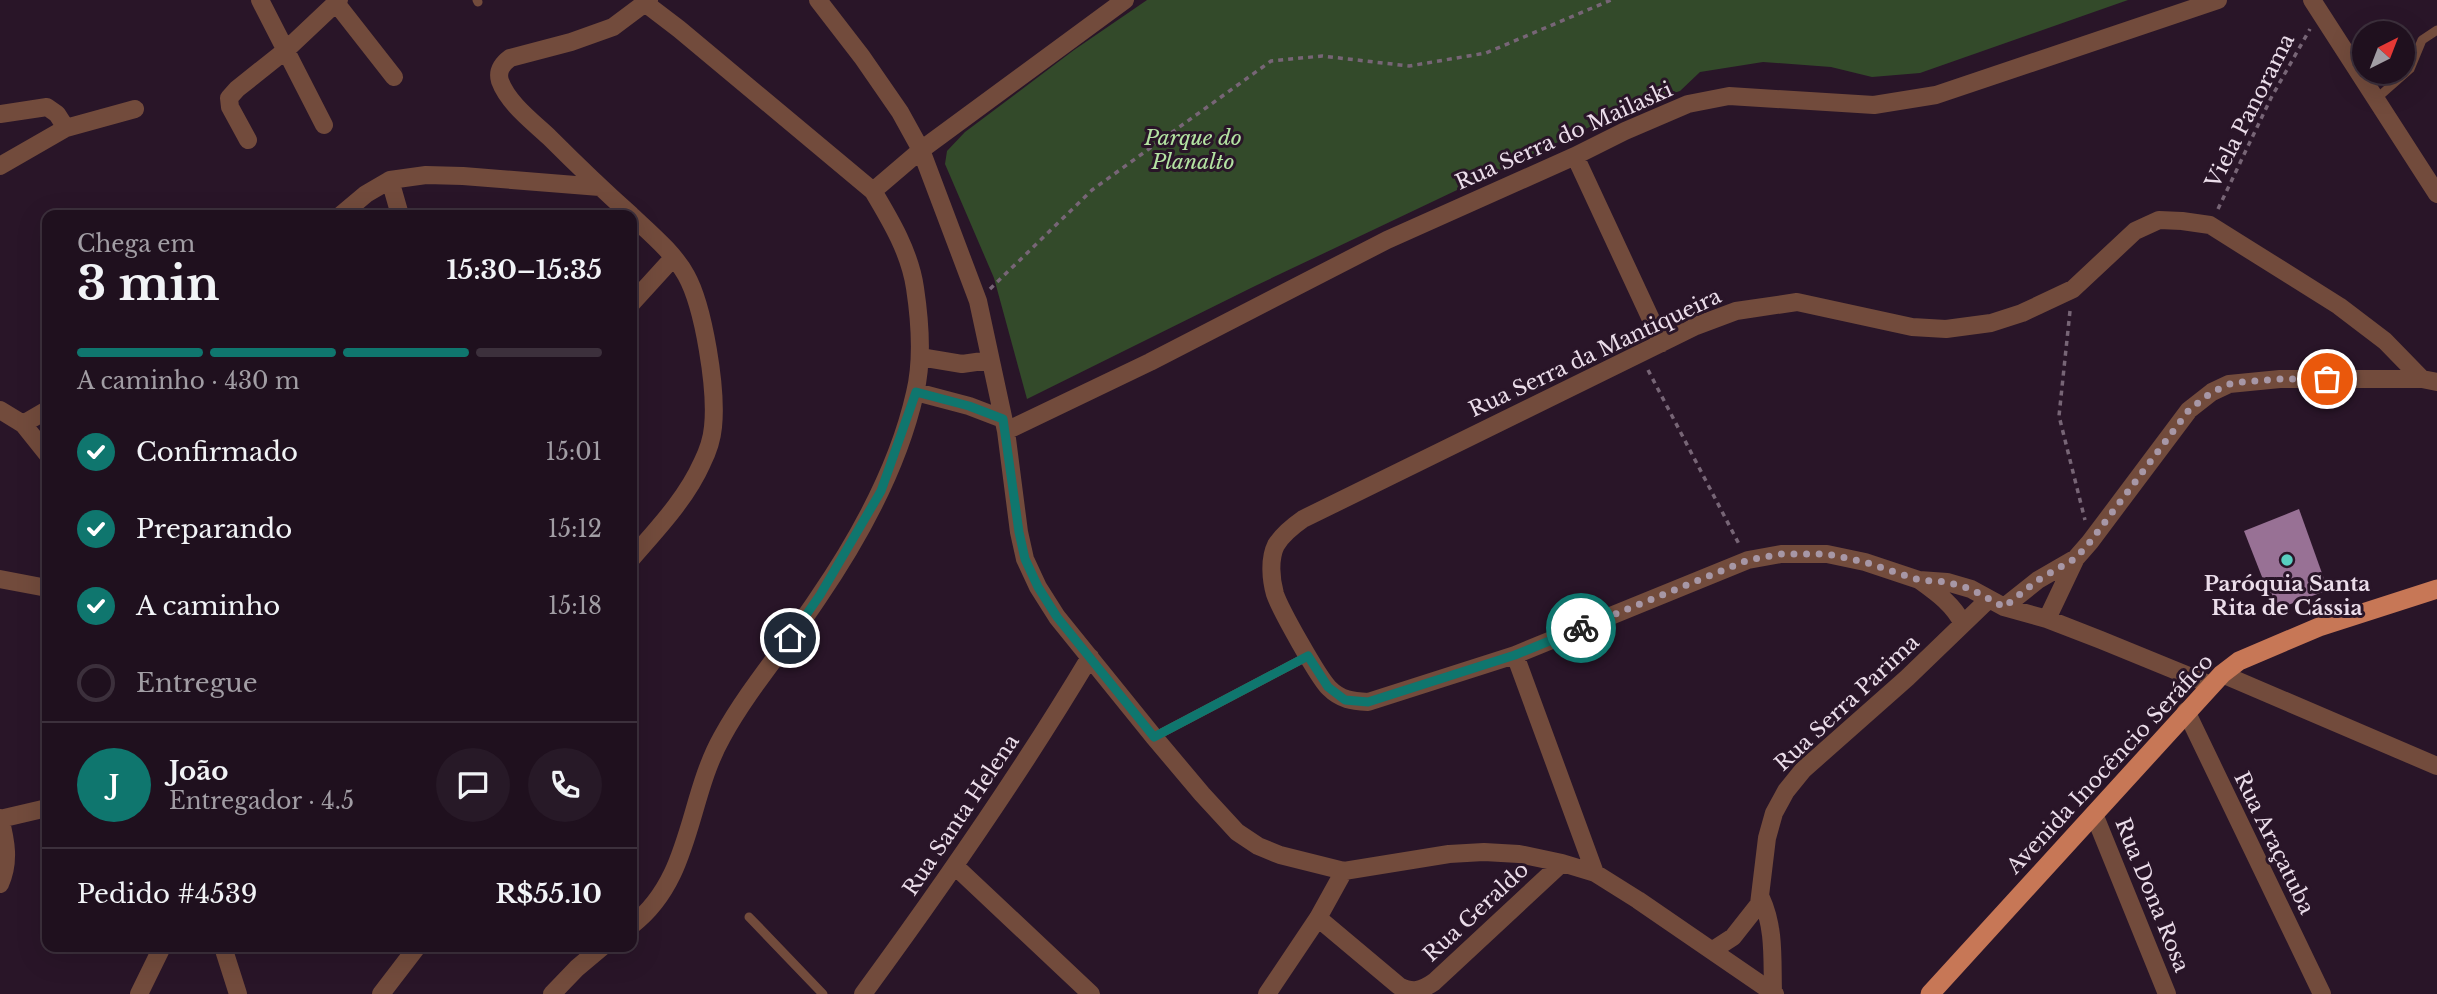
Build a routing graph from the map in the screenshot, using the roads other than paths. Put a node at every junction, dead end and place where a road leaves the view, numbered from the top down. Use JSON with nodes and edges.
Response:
{"nodes":[{"id":1,"x":260,"y":0,"type":"edge"},
{"id":2,"x":817,"y":0,"type":"edge"},
{"id":3,"x":1125,"y":0,"type":"edge"},
{"id":4,"x":2218,"y":0,"type":"edge"},
{"id":5,"x":338,"y":2,"type":"edge"},
{"id":6,"x":647,"y":2,"type":"edge"},
{"id":7,"x":2316,"y":6,"type":"edge"},
{"id":8,"x":2437,"y":30,"type":"edge"},
{"id":9,"x":286,"y":50,"type":"junction"},
{"id":10,"x":394,"y":77,"type":"dead end"},
{"id":11,"x":2376,"y":99,"type":"junction"},
{"id":12,"x":135,"y":109,"type":"dead end"},
{"id":13,"x":0,"y":114,"type":"edge"},
{"id":14,"x":324,"y":125,"type":"dead end"},
{"id":15,"x":66,"y":128,"type":"junction"},
{"id":16,"x":248,"y":140,"type":"dead end"},
{"id":17,"x":921,"y":150,"type":"junction"},
{"id":18,"x":1575,"y":156,"type":"junction"},
{"id":19,"x":0,"y":166,"type":"edge"},
{"id":20,"x":390,"y":180,"type":"junction"},
{"id":21,"x":600,"y":187,"type":"junction"},
{"id":22,"x":873,"y":191,"type":"junction"},
{"id":23,"x":2437,"y":194,"type":"edge"},
{"id":24,"x":347,"y":210,"type":"edge"},
{"id":25,"x":399,"y":210,"type":"edge"},
{"id":26,"x":625,"y":210,"type":"edge"},
{"id":27,"x":637,"y":222,"type":"edge"},
{"id":28,"x":673,"y":258,"type":"junction"},
{"id":29,"x":637,"y":298,"type":"edge"},
{"id":30,"x":1662,"y":343,"type":"junction"},
{"id":31,"x":920,"y":357,"type":"junction"},
{"id":32,"x":990,"y":360,"type":"junction"},
{"id":33,"x":2429,"y":380,"type":"edge"},
{"id":34,"x":916,"y":392,"type":"junction"},
{"id":35,"x":0,"y":410,"type":"edge"},
{"id":36,"x":42,"y":413,"type":"edge"},
{"id":37,"x":23,"y":424,"type":"junction"},
{"id":38,"x":1004,"y":425,"type":"junction"},
{"id":39,"x":42,"y":448,"type":"edge"},
{"id":40,"x":637,"y":552,"type":"edge"},
{"id":41,"x":2076,"y":558,"type":"junction"},
{"id":42,"x":0,"y":579,"type":"edge"},
{"id":43,"x":1919,"y":580,"type":"junction"},
{"id":44,"x":42,"y":587,"type":"edge"},
{"id":45,"x":2437,"y":589,"type":"edge"},
{"id":46,"x":1996,"y":603,"type":"junction"},
{"id":47,"x":2047,"y":619,"type":"junction"},
{"id":48,"x":1963,"y":624,"type":"junction"},
{"id":49,"x":1515,"y":655,"type":"junction"},
{"id":50,"x":1308,"y":656,"type":"junction"},
{"id":51,"x":1090,"y":657,"type":"junction"},
{"id":52,"x":2217,"y":680,"type":"junction"},
{"id":53,"x":2186,"y":711,"type":"junction"},
{"id":54,"x":1154,"y":737,"type":"junction"},
{"id":55,"x":2437,"y":766,"type":"edge"},
{"id":56,"x":42,"y":809,"type":"edge"},
{"id":57,"x":2094,"y":814,"type":"junction"},
{"id":58,"x":0,"y":819,"type":"edge"},
{"id":59,"x":1562,"y":863,"type":"junction"},
{"id":60,"x":956,"y":867,"type":"junction"},
{"id":61,"x":1344,"y":871,"type":"junction"},
{"id":62,"x":1595,"y":873,"type":"junction"},
{"id":63,"x":0,"y":884,"type":"edge"},
{"id":64,"x":1761,"y":898,"type":"junction"},
{"id":65,"x":748,"y":917,"type":"dead end"},
{"id":66,"x":1318,"y":918,"type":"junction"},
{"id":67,"x":637,"y":920,"type":"edge"},
{"id":68,"x":1713,"y":950,"type":"junction"},
{"id":69,"x":160,"y":952,"type":"edge"},
{"id":70,"x":225,"y":952,"type":"edge"},
{"id":71,"x":414,"y":952,"type":"edge"},
{"id":72,"x":596,"y":952,"type":"edge"},
{"id":73,"x":1774,"y":993,"type":"edge"},
{"id":74,"x":139,"y":994,"type":"edge"},
{"id":75,"x":239,"y":994,"type":"edge"},
{"id":76,"x":381,"y":994,"type":"edge"},
{"id":77,"x":552,"y":994,"type":"edge"},
{"id":78,"x":823,"y":994,"type":"edge"},
{"id":79,"x":863,"y":994,"type":"edge"},
{"id":80,"x":1091,"y":994,"type":"edge"},
{"id":81,"x":1267,"y":994,"type":"edge"},
{"id":82,"x":1930,"y":994,"type":"edge"},
{"id":83,"x":2167,"y":994,"type":"edge"},
{"id":84,"x":2322,"y":994,"type":"edge"}],
"edges":[{"from":1,"to":9,"type":"street"},
{"from":2,"to":17,"type":"street"},
{"from":3,"to":17,"type":"street"},
{"from":4,"to":18,"type":"street","name":"Rua Serra do Mailaski"},
{"from":5,"to":9,"type":"street"},
{"from":5,"to":10,"type":"street"},
{"from":6,"to":21,"type":"street"},
{"from":6,"to":22,"type":"street"},
{"from":7,"to":11,"type":"street"},
{"from":8,"to":11,"type":"lane"},
{"from":9,"to":14,"type":"street"},
{"from":9,"to":16,"type":"street"},
{"from":11,"to":23,"type":"street"},
{"from":12,"to":15,"type":"street"},
{"from":13,"to":15,"type":"street"},
{"from":15,"to":19,"type":"street"},
{"from":17,"to":22,"type":"street"},
{"from":17,"to":32,"type":"street"},
{"from":18,"to":30,"type":"street"},
{"from":18,"to":38,"type":"street","name":"Rua Serra do Mailaski"},
{"from":20,"to":21,"type":"street"},
{"from":20,"to":24,"type":"street"},
{"from":20,"to":25,"type":"street"},
{"from":21,"to":26,"type":"street"},
{"from":22,"to":31,"type":"street"},
{"from":27,"to":28,"type":"street"},
{"from":28,"to":29,"type":"street"},
{"from":28,"to":40,"type":"street"},
{"from":30,"to":33,"type":"street","name":"Rua Serra da Mantiqueira"},
{"from":30,"to":50,"type":"street","name":"Rua Serra da Mantiqueira"},
{"from":31,"to":32,"type":"street"},
{"from":31,"to":34,"type":"street"},
{"from":32,"to":38,"type":"street"},
{"from":33,"to":41,"type":"street"},
{"from":34,"to":38,"type":"street"},
{"from":34,"to":67,"type":"street"},
{"from":35,"to":37,"type":"street"},
{"from":36,"to":37,"type":"street"},
{"from":37,"to":39,"type":"street"},
{"from":38,"to":51,"type":"street"},
{"from":41,"to":46,"type":"street","name":"Rua Serra Parima"},
{"from":41,"to":47,"type":"street"},
{"from":42,"to":44,"type":"street"},
{"from":43,"to":46,"type":"street"},
{"from":43,"to":48,"type":"street"},
{"from":43,"to":49,"type":"street"},
{"from":45,"to":52,"type":"main road","name":"Avenida Inocêncio Seráfico"},
{"from":46,"to":47,"type":"street"},
{"from":46,"to":48,"type":"street","name":"Rua Serra Parima"},
{"from":47,"to":52,"type":"street"},
{"from":48,"to":64,"type":"street","name":"Rua Serra Parima"},
{"from":49,"to":50,"type":"street"},
{"from":49,"to":62,"type":"street"},
{"from":50,"to":54,"type":"lane"},
{"from":51,"to":54,"type":"street"},
{"from":51,"to":60,"type":"street","name":"Rua Santa Helena"},
{"from":52,"to":53,"type":"main road","name":"Avenida Inocêncio Seráfico"},
{"from":52,"to":55,"type":"street"},
{"from":53,"to":57,"type":"main road","name":"Avenida Inocêncio Seráfico"},
{"from":53,"to":84,"type":"street","name":"Rua Araçatuba"},
{"from":54,"to":61,"type":"street"},
{"from":56,"to":58,"type":"street"},
{"from":57,"to":82,"type":"main road","name":"Avenida Inocêncio Seráfico"},
{"from":57,"to":83,"type":"street","name":"Rua Dona Rosa"},
{"from":58,"to":63,"type":"street"},
{"from":59,"to":61,"type":"street"},
{"from":59,"to":62,"type":"street"},
{"from":59,"to":66,"type":"street","name":"Rua Geraldo"},
{"from":60,"to":79,"type":"street","name":"Rua Santa Helena"},
{"from":60,"to":80,"type":"street"},
{"from":61,"to":66,"type":"street"},
{"from":62,"to":68,"type":"street"},
{"from":64,"to":68,"type":"street","name":"Rua Serra Parima"},
{"from":64,"to":73,"type":"street","name":"Rua Serra Parima"},
{"from":65,"to":78,"type":"lane"},
{"from":66,"to":81,"type":"street"},
{"from":68,"to":73,"type":"street"},
{"from":69,"to":74,"type":"street"},
{"from":70,"to":75,"type":"street"},
{"from":71,"to":76,"type":"street"},
{"from":72,"to":77,"type":"street"}]}
